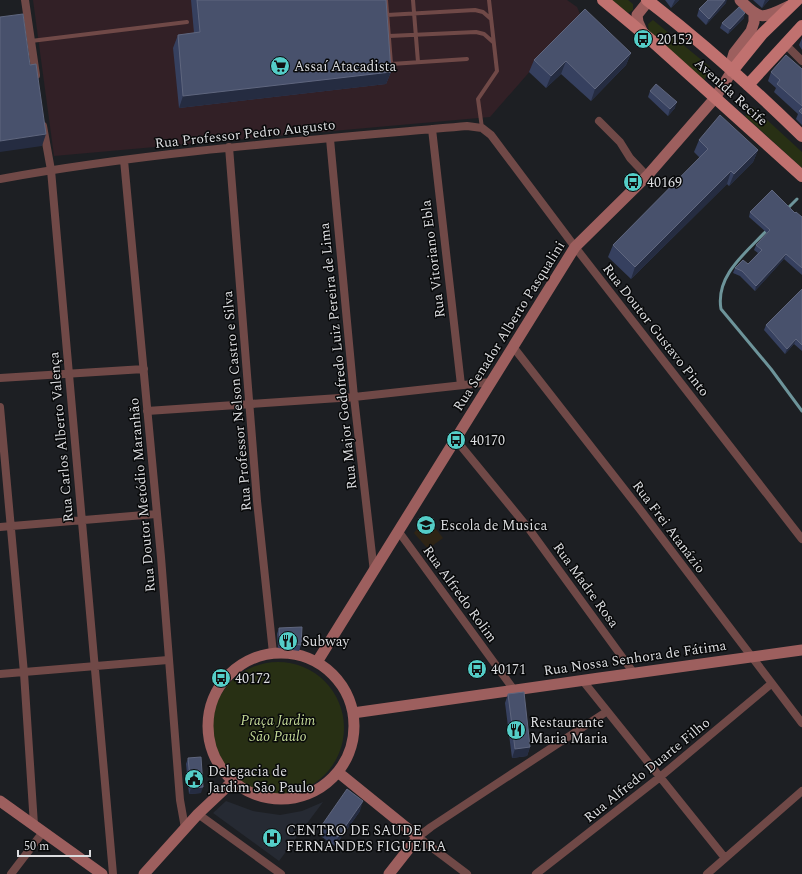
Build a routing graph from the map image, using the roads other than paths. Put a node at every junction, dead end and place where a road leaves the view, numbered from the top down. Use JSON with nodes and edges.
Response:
{"nodes":[{"id":1,"x":25,"y":0,"type":"edge"},
{"id":2,"x":386,"y":0,"type":"edge"},
{"id":3,"x":413,"y":0,"type":"edge"},
{"id":4,"x":489,"y":0,"type":"edge"},
{"id":5,"x":603,"y":0,"type":"edge"},
{"id":6,"x":648,"y":0,"type":"edge"},
{"id":7,"x":740,"y":0,"type":"edge"},
{"id":8,"x":794,"y":3,"type":"edge"},
{"id":9,"x":414,"y":13,"type":"junction"},
{"id":10,"x":754,"y":14,"type":"junction"},
{"id":11,"x":387,"y":15,"type":"junction"},
{"id":12,"x":491,"y":19,"type":"junction"},
{"id":13,"x":187,"y":22,"type":"dead end"},
{"id":14,"x":802,"y":26,"type":"edge"},
{"id":15,"x":643,"y":33,"type":"junction"},
{"id":16,"x":416,"y":34,"type":"junction"},
{"id":17,"x":389,"y":36,"type":"junction"},
{"id":18,"x":31,"y":41,"type":"junction"},
{"id":19,"x":494,"y":42,"type":"junction"},
{"id":20,"x":784,"y":43,"type":"junction"},
{"id":21,"x":467,"y":59,"type":"dead end"},
{"id":22,"x":802,"y":61,"type":"edge"},
{"id":23,"x":418,"y":62,"type":"junction"},
{"id":24,"x":732,"y":70,"type":"junction"},
{"id":25,"x":748,"y":85,"type":"junction"},
{"id":26,"x":38,"y":88,"type":"edge"},
{"id":27,"x":715,"y":98,"type":"junction"},
{"id":28,"x":42,"y":119,"type":"edge"},
{"id":29,"x":600,"y":120,"type":"dead end"},
{"id":30,"x":482,"y":128,"type":"junction"},
{"id":31,"x":432,"y":129,"type":"junction"},
{"id":32,"x":802,"y":136,"type":"edge"},
{"id":33,"x":330,"y":138,"type":"junction"},
{"id":34,"x":228,"y":147,"type":"junction"},
{"id":35,"x":124,"y":160,"type":"junction"},
{"id":36,"x":51,"y":170,"type":"junction"},
{"id":37,"x":647,"y":176,"type":"junction"},
{"id":38,"x":802,"y":176,"type":"edge"},
{"id":39,"x":0,"y":179,"type":"edge"},
{"id":40,"x":575,"y":247,"type":"junction"},
{"id":41,"x":514,"y":348,"type":"junction"},
{"id":42,"x":144,"y":370,"type":"junction"},
{"id":43,"x":69,"y":375,"type":"junction"},
{"id":44,"x":0,"y":378,"type":"edge"},
{"id":45,"x":491,"y":382,"type":"junction"},
{"id":46,"x":461,"y":385,"type":"junction"},
{"id":47,"x":354,"y":397,"type":"junction"},
{"id":48,"x":250,"y":406,"type":"junction"},
{"id":49,"x":0,"y":407,"type":"edge"},
{"id":50,"x":147,"y":411,"type":"junction"},
{"id":51,"x":456,"y":440,"type":"junction"},
{"id":52,"x":156,"y":514,"type":"junction"},
{"id":53,"x":82,"y":520,"type":"junction"},
{"id":54,"x":11,"y":526,"type":"junction"},
{"id":55,"x":0,"y":527,"type":"edge"},
{"id":56,"x":399,"y":532,"type":"junction"},
{"id":57,"x":802,"y":539,"type":"edge"},
{"id":58,"x":374,"y":572,"type":"junction"},
{"id":59,"x":802,"y":650,"type":"edge"},
{"id":60,"x":273,"y":653,"type":"junction"},
{"id":61,"x":751,"y":657,"type":"junction"},
{"id":62,"x":168,"y":660,"type":"junction"},
{"id":63,"x":318,"y":662,"type":"junction"},
{"id":64,"x":94,"y":666,"type":"junction"},
{"id":65,"x":633,"y":672,"type":"junction"},
{"id":66,"x":24,"y":673,"type":"junction"},
{"id":67,"x":0,"y":674,"type":"edge"},
{"id":68,"x":583,"y":681,"type":"junction"},
{"id":69,"x":772,"y":684,"type":"junction"},
{"id":70,"x":514,"y":690,"type":"junction"},
{"id":71,"x":606,"y":712,"type":"junction"},
{"id":72,"x":353,"y":713,"type":"junction"},
{"id":73,"x":802,"y":723,"type":"edge"},
{"id":74,"x":339,"y":772,"type":"junction"},
{"id":75,"x":660,"y":777,"type":"junction"},
{"id":76,"x":232,"y":782,"type":"junction"},
{"id":77,"x":802,"y":791,"type":"edge"},
{"id":78,"x":0,"y":801,"type":"edge"},
{"id":79,"x":198,"y":814,"type":"junction"},
{"id":80,"x":34,"y":825,"type":"junction"},
{"id":81,"x":185,"y":828,"type":"junction"},
{"id":82,"x":43,"y":832,"type":"junction"},
{"id":83,"x":418,"y":837,"type":"junction"},
{"id":84,"x":725,"y":858,"type":"junction"},
{"id":85,"x":11,"y":874,"type":"edge"},
{"id":86,"x":102,"y":874,"type":"edge"},
{"id":87,"x":113,"y":874,"type":"edge"},
{"id":88,"x":144,"y":874,"type":"edge"},
{"id":89,"x":281,"y":874,"type":"edge"},
{"id":90,"x":389,"y":874,"type":"edge"},
{"id":91,"x":467,"y":874,"type":"edge"},
{"id":92,"x":536,"y":874,"type":"edge"},
{"id":93,"x":707,"y":874,"type":"edge"}],
"edges":[{"from":1,"to":18,"type":"street"},
{"from":2,"to":11,"type":"lane"},
{"from":3,"to":9,"type":"lane"},
{"from":4,"to":12,"type":"lane"},
{"from":5,"to":15,"type":"main road","name":"Avenida Recife"},
{"from":6,"to":15,"type":"street"},
{"from":6,"to":24,"type":"main road","name":"Avenida Recife"},
{"from":7,"to":10,"type":"street"},
{"from":8,"to":10,"type":"street"},
{"from":8,"to":24,"type":"main road"},
{"from":9,"to":11,"type":"lane"},
{"from":9,"to":12,"type":"lane"},
{"from":9,"to":16,"type":"lane"},
{"from":10,"to":24,"type":"street","name":"Rua Senador Alberto Pasqualini"},
{"from":11,"to":17,"type":"lane"},
{"from":12,"to":19,"type":"lane"},
{"from":13,"to":18,"type":"lane"},
{"from":14,"to":20,"type":"main road"},
{"from":15,"to":27,"type":"main road","name":"Avenida Recife"},
{"from":16,"to":17,"type":"lane"},
{"from":16,"to":19,"type":"lane"},
{"from":16,"to":23,"type":"lane"},
{"from":17,"to":23,"type":"lane"},
{"from":18,"to":26,"type":"street"},
{"from":19,"to":30,"type":"lane"},
{"from":20,"to":22,"type":"street"},
{"from":20,"to":25,"type":"main road"},
{"from":21,"to":23,"type":"lane"},
{"from":24,"to":25,"type":"main road","name":"Avenida Recife"},
{"from":24,"to":27,"type":"street","name":"Rua Senador Alberto Pasqualini"},
{"from":25,"to":32,"type":"main road","name":"Avenida Recife"},
{"from":27,"to":37,"type":"street","name":"Rua Senador Alberto Pasqualini"},
{"from":27,"to":38,"type":"main road","name":"Avenida Recife"},
{"from":28,"to":36,"type":"street","name":"Rua Carlos Alberto Valença"},
{"from":29,"to":37,"type":"street"},
{"from":30,"to":31,"type":"street","name":"Rua Professor Pedro Augusto"},
{"from":30,"to":40,"type":"street","name":"Rua Doutor Gustavo Pinto"},
{"from":31,"to":33,"type":"street","name":"Rua Professor Pedro Augusto"},
{"from":31,"to":46,"type":"street","name":"Rua Vitoriano Ebla"},
{"from":33,"to":34,"type":"street","name":"Rua Professor Pedro Augusto"},
{"from":33,"to":47,"type":"street","name":"Rua Major Godofredo Luiz Pereira de Lima"},
{"from":34,"to":35,"type":"street","name":"Rua Professor Pedro Augusto"},
{"from":34,"to":48,"type":"street","name":"Rua Professor Nelson Castro e Silva"},
{"from":35,"to":36,"type":"street","name":"Rua Professor Pedro Augusto"},
{"from":35,"to":42,"type":"street","name":"Rua Doutor Metódio Maranhão"},
{"from":36,"to":39,"type":"street","name":"Rua Professor Pedro Augusto"},
{"from":36,"to":43,"type":"street","name":"Rua Carlos Alberto Valença"},
{"from":37,"to":40,"type":"street","name":"Rua Senador Alberto Pasqualini"},
{"from":40,"to":41,"type":"street","name":"Rua Senador Alberto Pasqualini"},
{"from":40,"to":57,"type":"street","name":"Rua Doutor Gustavo Pinto"},
{"from":41,"to":45,"type":"street","name":"Rua Senador Alberto Pasqualini"},
{"from":41,"to":61,"type":"street","name":"Rua Frei Atanázio"},
{"from":42,"to":43,"type":"street"},
{"from":42,"to":50,"type":"street","name":"Rua Doutor Metódio Maranhão"},
{"from":43,"to":44,"type":"street"},
{"from":43,"to":53,"type":"street","name":"Rua Carlos Alberto Valença"},
{"from":45,"to":46,"type":"street"},
{"from":45,"to":51,"type":"street","name":"Rua Senador Alberto Pasqualini"},
{"from":46,"to":47,"type":"street"},
{"from":47,"to":48,"type":"street"},
{"from":47,"to":58,"type":"street","name":"Rua Major Godofredo Luiz Pereira de Lima"},
{"from":48,"to":50,"type":"street"},
{"from":48,"to":60,"type":"street","name":"Rua Professor Nelson Castro e Silva"},
{"from":49,"to":54,"type":"street"},
{"from":50,"to":52,"type":"street","name":"Rua Doutor Metódio Maranhão"},
{"from":51,"to":56,"type":"street","name":"Rua Senador Alberto Pasqualini"},
{"from":51,"to":65,"type":"street","name":"Rua Madre Rosa"},
{"from":52,"to":53,"type":"street"},
{"from":52,"to":62,"type":"street","name":"Rua Doutor Metódio Maranhão"},
{"from":53,"to":54,"type":"street"},
{"from":53,"to":64,"type":"street","name":"Rua Carlos Alberto Valença"},
{"from":54,"to":55,"type":"street"},
{"from":54,"to":66,"type":"street"},
{"from":56,"to":58,"type":"street","name":"Rua Senador Alberto Pasqualini"},
{"from":56,"to":70,"type":"street","name":"Rua Alfredo Rolim"},
{"from":58,"to":63,"type":"street","name":"Rua Senador Alberto Pasqualini"},
{"from":59,"to":61,"type":"street","name":"Rua Nossa Senhora de Fátima"},
{"from":60,"to":63,"type":"street"},
{"from":60,"to":76,"type":"street"},
{"from":61,"to":65,"type":"street","name":"Rua Nossa Senhora de Fátima"},
{"from":61,"to":69,"type":"street","name":"Rua Frei Atanázio"},
{"from":62,"to":64,"type":"street"},
{"from":62,"to":81,"type":"street","name":"Rua Doutor Metódio Maranhão"},
{"from":63,"to":72,"type":"street"},
{"from":64,"to":66,"type":"street"},
{"from":64,"to":87,"type":"street","name":"Rua Carlos Alberto Valença"},
{"from":65,"to":68,"type":"street","name":"Rua Nossa Senhora de Fátima"},
{"from":66,"to":67,"type":"street"},
{"from":66,"to":80,"type":"street"},
{"from":68,"to":70,"type":"street","name":"Rua Nossa Senhora de Fátima"},
{"from":68,"to":71,"type":"street"},
{"from":69,"to":73,"type":"street","name":"Rua Frei Atanázio"},
{"from":69,"to":75,"type":"street","name":"Rua Alfredo Duarte Filho"},
{"from":70,"to":72,"type":"street","name":"Rua Nossa Senhora de Fátima"},
{"from":71,"to":75,"type":"street"},
{"from":71,"to":83,"type":"street"},
{"from":72,"to":74,"type":"street"},
{"from":74,"to":76,"type":"street"},
{"from":74,"to":83,"type":"street"},
{"from":75,"to":84,"type":"street"},
{"from":75,"to":92,"type":"street","name":"Rua Alfredo Duarte Filho"},
{"from":76,"to":79,"type":"street"},
{"from":77,"to":84,"type":"street"},
{"from":78,"to":80,"type":"street"},
{"from":79,"to":81,"type":"street"},
{"from":79,"to":89,"type":"street"},
{"from":80,"to":82,"type":"street"},
{"from":81,"to":88,"type":"street"},
{"from":82,"to":85,"type":"street"},
{"from":82,"to":86,"type":"street"},
{"from":83,"to":90,"type":"street"},
{"from":83,"to":91,"type":"street"},
{"from":84,"to":93,"type":"street"}]}
